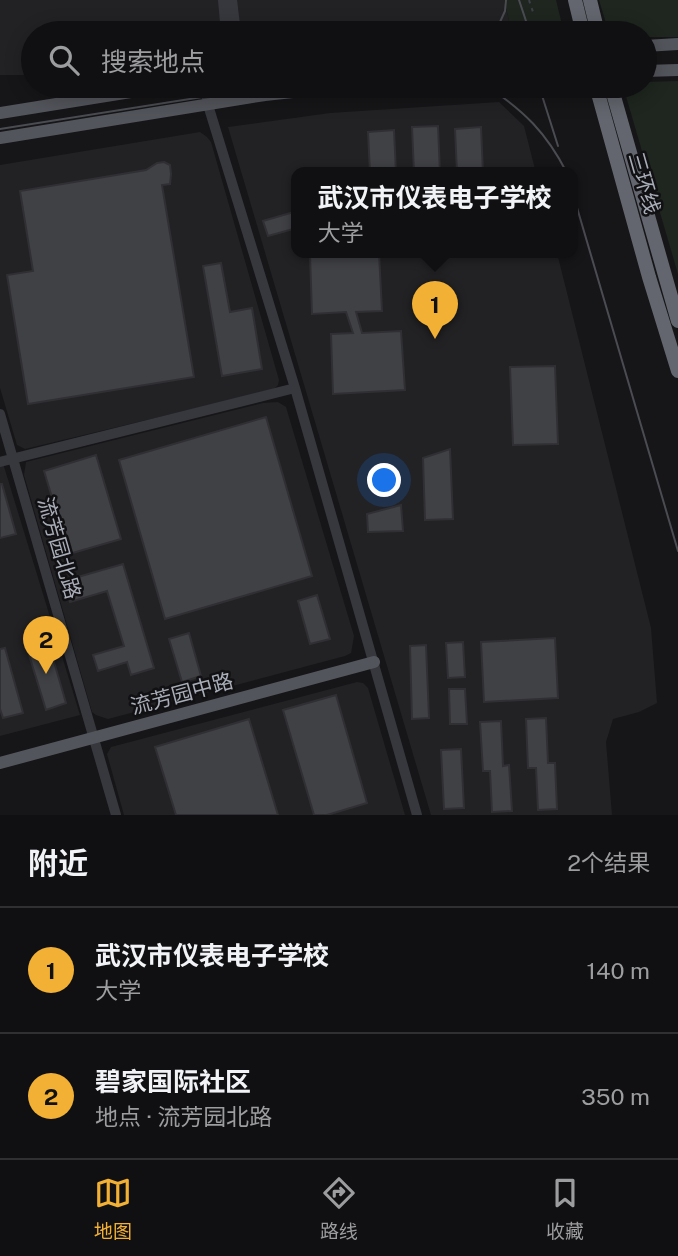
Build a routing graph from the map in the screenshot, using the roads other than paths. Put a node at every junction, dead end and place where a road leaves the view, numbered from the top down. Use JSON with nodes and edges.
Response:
{"nodes":[{"id":1,"x":223,"y":0,"type":"edge"},
{"id":2,"x":233,"y":0,"type":"edge"},
{"id":3,"x":575,"y":0,"type":"edge"},
{"id":4,"x":590,"y":0,"type":"edge"},
{"id":5,"x":225,"y":21,"type":"edge"},
{"id":6,"x":235,"y":21,"type":"edge"},
{"id":7,"x":586,"y":21,"type":"edge"},
{"id":8,"x":589,"y":21,"type":"edge"},
{"id":9,"x":678,"y":44,"type":"edge"},
{"id":10,"x":657,"y":45,"type":"edge"},
{"id":11,"x":678,"y":70,"type":"edge"},
{"id":12,"x":657,"y":71,"type":"edge"},
{"id":13,"x":93,"y":98,"type":"edge"},
{"id":14,"x":207,"y":98,"type":"edge"},
{"id":15,"x":229,"y":98,"type":"edge"},
{"id":16,"x":599,"y":98,"type":"edge"},
{"id":17,"x":615,"y":98,"type":"edge"},
{"id":18,"x":208,"y":105,"type":"junction"},
{"id":19,"x":0,"y":113,"type":"edge"},
{"id":20,"x":0,"y":138,"type":"edge"},
{"id":21,"x":678,"y":321,"type":"edge"},
{"id":22,"x":678,"y":371,"type":"edge"},
{"id":23,"x":295,"y":388,"type":"junction"},
{"id":24,"x":0,"y":414,"type":"edge"},
{"id":25,"x":14,"y":459,"type":"junction"},
{"id":26,"x":0,"y":462,"type":"edge"},
{"id":27,"x":374,"y":662,"type":"junction"},
{"id":28,"x":93,"y":737,"type":"junction"},
{"id":29,"x":0,"y":763,"type":"edge"},
{"id":30,"x":116,"y":815,"type":"edge"},
{"id":31,"x":417,"y":815,"type":"edge"}],
"edges":[{"from":1,"to":5,"type":"street"},
{"from":2,"to":6,"type":"street"},
{"from":3,"to":7,"type":"highway"},
{"from":4,"to":8,"type":"highway"},
{"from":9,"to":10,"type":"main road"},
{"from":11,"to":12,"type":"main road"},
{"from":13,"to":19,"type":"main road"},
{"from":14,"to":18,"type":"street"},
{"from":15,"to":18,"type":"main road"},
{"from":16,"to":22,"type":"highway","name":"三环线"},
{"from":17,"to":21,"type":"highway","name":"三环线"},
{"from":18,"to":20,"type":"main road"},
{"from":18,"to":23,"type":"street"},
{"from":23,"to":25,"type":"street"},
{"from":23,"to":27,"type":"street"},
{"from":24,"to":25,"type":"street","name":"流芳园北路"},
{"from":25,"to":26,"type":"street"},
{"from":25,"to":28,"type":"street","name":"流芳园北路"},
{"from":27,"to":28,"type":"main road","name":"流芳园中路"},
{"from":27,"to":31,"type":"street"},
{"from":28,"to":29,"type":"main road","name":"流芳园中路"},
{"from":28,"to":30,"type":"street","name":"流芳园北路"}]}
